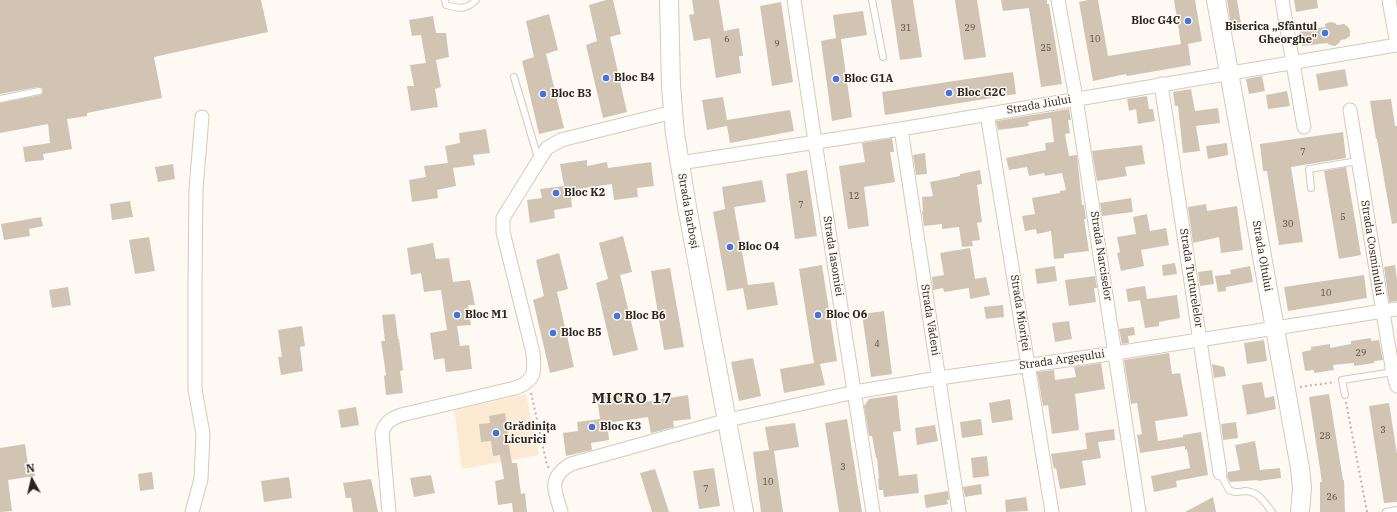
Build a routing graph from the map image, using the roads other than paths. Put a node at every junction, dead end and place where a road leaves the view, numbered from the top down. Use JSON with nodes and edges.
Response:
{"nodes":[{"id":1,"x":445,"y":0,"type":"edge"},
{"id":2,"x":476,"y":0,"type":"edge"},
{"id":3,"x":669,"y":0,"type":"edge"},
{"id":4,"x":794,"y":0,"type":"edge"},
{"id":5,"x":872,"y":0,"type":"edge"},
{"id":6,"x":1058,"y":0,"type":"edge"},
{"id":7,"x":1216,"y":0,"type":"edge"},
{"id":8,"x":1282,"y":0,"type":"edge"},
{"id":9,"x":1389,"y":0,"type":"edge"},
{"id":10,"x":1397,"y":45,"type":"edge"},
{"id":11,"x":883,"y":57,"type":"dead end"},
{"id":12,"x":1293,"y":63,"type":"junction"},
{"id":13,"x":1229,"y":73,"type":"junction"},
{"id":14,"x":514,"y":78,"type":"dead end"},
{"id":15,"x":1161,"y":84,"type":"junction"},
{"id":16,"x":39,"y":91,"type":"dead end"},
{"id":17,"x":1076,"y":98,"type":"junction"},
{"id":18,"x":0,"y":100,"type":"edge"},
{"id":19,"x":1350,"y":110,"type":"dead end"},
{"id":20,"x":673,"y":112,"type":"junction"},
{"id":21,"x":987,"y":114,"type":"junction"},
{"id":22,"x":202,"y":117,"type":"dead end"},
{"id":23,"x":1304,"y":127,"type":"dead end"},
{"id":24,"x":901,"y":129,"type":"junction"},
{"id":25,"x":814,"y":142,"type":"junction"},
{"id":26,"x":539,"y":160,"type":"junction"},
{"id":27,"x":1358,"y":161,"type":"junction"},
{"id":28,"x":680,"y":163,"type":"junction"},
{"id":29,"x":1311,"y":188,"type":"dead end"},
{"id":30,"x":1397,"y":309,"type":"edge"},
{"id":31,"x":1382,"y":311,"type":"junction"},
{"id":32,"x":1274,"y":328,"type":"junction"},
{"id":33,"x":1200,"y":339,"type":"junction"},
{"id":34,"x":1116,"y":353,"type":"junction"},
{"id":35,"x":1028,"y":365,"type":"junction"},
{"id":36,"x":1393,"y":372,"type":"junction"},
{"id":37,"x":939,"y":378,"type":"junction"},
{"id":38,"x":1397,"y":386,"type":"edge"},
{"id":39,"x":855,"y":392,"type":"junction"},
{"id":40,"x":1345,"y":395,"type":"road end"},
{"id":41,"x":728,"y":420,"type":"junction"},
{"id":42,"x":1220,"y":473,"type":"joint"},
{"id":43,"x":1397,"y":510,"type":"edge"},
{"id":44,"x":192,"y":512,"type":"edge"},
{"id":45,"x":389,"y":512,"type":"edge"},
{"id":46,"x":561,"y":512,"type":"edge"},
{"id":47,"x":744,"y":512,"type":"edge"},
{"id":48,"x":873,"y":512,"type":"edge"},
{"id":49,"x":959,"y":512,"type":"edge"},
{"id":50,"x":1052,"y":512,"type":"edge"},
{"id":51,"x":1139,"y":512,"type":"edge"},
{"id":52,"x":1272,"y":512,"type":"edge"},
{"id":53,"x":1300,"y":512,"type":"edge"},
{"id":54,"x":1386,"y":512,"type":"edge"}],
"edges":[{"from":1,"to":2,"type":"lane"},
{"from":3,"to":20,"type":"street","name":"Strada Barboși"},
{"from":4,"to":25,"type":"street","name":"Strada Iasomiei"},
{"from":5,"to":11,"type":"lane"},
{"from":6,"to":17,"type":"street","name":"Strada Narciselor"},
{"from":7,"to":13,"type":"street","name":"Strada Oltului"},
{"from":8,"to":12,"type":"street"},
{"from":9,"to":10,"type":"street"},
{"from":10,"to":12,"type":"street","name":"Strada Jiului"},
{"from":12,"to":13,"type":"street","name":"Strada Jiului"},
{"from":12,"to":23,"type":"street"},
{"from":13,"to":15,"type":"street","name":"Strada Jiului"},
{"from":13,"to":32,"type":"street","name":"Strada Oltului"},
{"from":14,"to":26,"type":"lane"},
{"from":15,"to":17,"type":"street","name":"Strada Jiului"},
{"from":15,"to":33,"type":"street","name":"Strada Turturelelor"},
{"from":16,"to":18,"type":"lane"},
{"from":17,"to":21,"type":"street","name":"Strada Jiului"},
{"from":17,"to":34,"type":"street","name":"Strada Narciselor"},
{"from":19,"to":27,"type":"street","name":"Strada Cosminului"},
{"from":20,"to":26,"type":"street"},
{"from":20,"to":28,"type":"street","name":"Strada Barboși"},
{"from":21,"to":24,"type":"street","name":"Strada Jiului"},
{"from":21,"to":35,"type":"street","name":"Strada Mioriței"},
{"from":22,"to":44,"type":"street"},
{"from":24,"to":25,"type":"street","name":"Strada Jiului"},
{"from":24,"to":37,"type":"street","name":"Strada Vădeni"},
{"from":25,"to":28,"type":"street","name":"Strada Jiului"},
{"from":25,"to":39,"type":"street","name":"Strada Iasomiei"},
{"from":26,"to":45,"type":"street"},
{"from":27,"to":29,"type":"lane"},
{"from":27,"to":31,"type":"street","name":"Strada Cosminului"},
{"from":28,"to":41,"type":"street","name":"Strada Barboși"},
{"from":30,"to":31,"type":"street","name":"Strada Argeșului"},
{"from":31,"to":32,"type":"street","name":"Strada Argeșului"},
{"from":31,"to":36,"type":"street","name":"Strada Cosminului"},
{"from":32,"to":33,"type":"street","name":"Strada Argeșului"},
{"from":32,"to":53,"type":"street","name":"Strada Oltului"},
{"from":33,"to":34,"type":"street","name":"Strada Argeșului"},
{"from":33,"to":42,"type":"street","name":"Strada Turturelelor"},
{"from":34,"to":35,"type":"street","name":"Strada Argeșului"},
{"from":34,"to":51,"type":"street","name":"Strada Narciselor"},
{"from":35,"to":37,"type":"street","name":"Strada Argeșului"},
{"from":35,"to":50,"type":"street","name":"Strada Mioriței"},
{"from":36,"to":38,"type":"street","name":"Strada Cosminului"},
{"from":36,"to":40,"type":"lane"},
{"from":37,"to":39,"type":"street","name":"Strada Argeșului"},
{"from":37,"to":49,"type":"street","name":"Strada Vădeni"},
{"from":39,"to":41,"type":"street","name":"Strada Argeșului"},
{"from":39,"to":48,"type":"street","name":"Strada Iasomiei"},
{"from":41,"to":46,"type":"street"},
{"from":41,"to":47,"type":"street","name":"Strada Barboși"},
{"from":42,"to":52,"type":"lane"},
{"from":43,"to":54,"type":"lane"}]}
